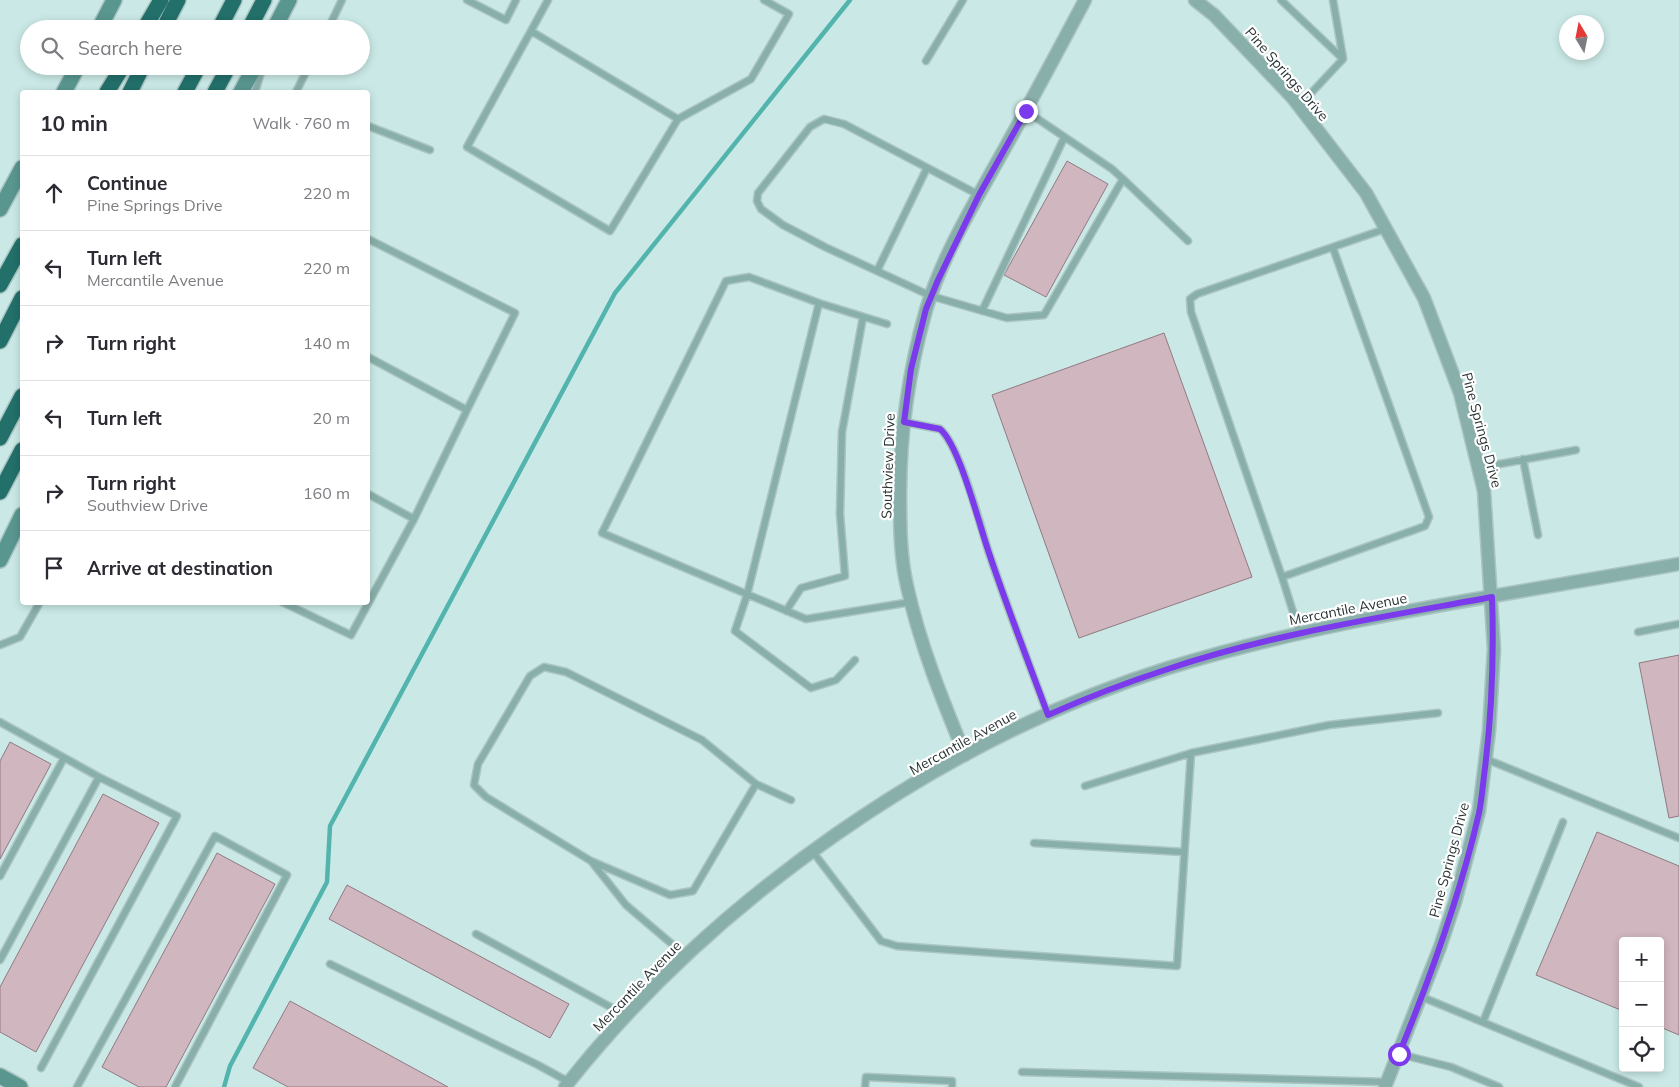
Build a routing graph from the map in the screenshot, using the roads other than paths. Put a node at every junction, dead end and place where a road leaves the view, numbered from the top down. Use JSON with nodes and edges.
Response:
{"nodes":[{"id":1,"x":114,"y":0,"type":"edge"},
{"id":2,"x":161,"y":0,"type":"edge"},
{"id":3,"x":178,"y":0,"type":"edge"},
{"id":4,"x":234,"y":0,"type":"edge"},
{"id":5,"x":264,"y":0,"type":"edge"},
{"id":6,"x":290,"y":0,"type":"edge"},
{"id":7,"x":342,"y":0,"type":"edge"},
{"id":8,"x":467,"y":0,"type":"edge"},
{"id":9,"x":516,"y":0,"type":"edge"},
{"id":10,"x":548,"y":0,"type":"edge"},
{"id":11,"x":764,"y":0,"type":"edge"},
{"id":12,"x":963,"y":0,"type":"edge"},
{"id":13,"x":1085,"y":0,"type":"edge"},
{"id":14,"x":1195,"y":0,"type":"edge"},
{"id":15,"x":1281,"y":0,"type":"edge"},
{"id":16,"x":1333,"y":0,"type":"edge"},
{"id":17,"x":103,"y":20,"type":"edge"},
{"id":18,"x":149,"y":20,"type":"edge"},
{"id":19,"x":168,"y":20,"type":"edge"},
{"id":20,"x":224,"y":20,"type":"edge"},
{"id":21,"x":254,"y":20,"type":"edge"},
{"id":22,"x":279,"y":20,"type":"edge"},
{"id":23,"x":332,"y":20,"type":"edge"},
{"id":24,"x":531,"y":32,"type":"junction"},
{"id":25,"x":1343,"y":59,"type":"junction"},
{"id":26,"x":926,"y":61,"type":"dead end"},
{"id":27,"x":73,"y":75,"type":"edge"},
{"id":28,"x":117,"y":75,"type":"edge"},
{"id":29,"x":138,"y":75,"type":"edge"},
{"id":30,"x":194,"y":75,"type":"edge"},
{"id":31,"x":224,"y":75,"type":"edge"},
{"id":32,"x":250,"y":75,"type":"edge"},
{"id":33,"x":260,"y":75,"type":"edge"},
{"id":34,"x":304,"y":75,"type":"edge"},
{"id":35,"x":65,"y":90,"type":"edge"},
{"id":36,"x":108,"y":90,"type":"edge"},
{"id":37,"x":131,"y":90,"type":"edge"},
{"id":38,"x":186,"y":90,"type":"edge"},
{"id":39,"x":216,"y":90,"type":"edge"},
{"id":40,"x":242,"y":90,"type":"edge"},
{"id":41,"x":256,"y":90,"type":"edge"},
{"id":42,"x":297,"y":90,"type":"edge"},
{"id":43,"x":1299,"y":106,"type":"junction"},
{"id":44,"x":1026,"y":111,"type":"junction"},
{"id":45,"x":678,"y":119,"type":"junction"},
{"id":46,"x":370,"y":127,"type":"edge"},
{"id":47,"x":1064,"y":138,"type":"junction"},
{"id":48,"x":430,"y":150,"type":"dead end"},
{"id":49,"x":927,"y":168,"type":"junction"},
{"id":50,"x":20,"y":172,"type":"edge"},
{"id":51,"x":1123,"y":179,"type":"junction"},
{"id":52,"x":979,"y":195,"type":"junction"},
{"id":53,"x":0,"y":209,"type":"edge"},
{"id":54,"x":1386,"y":229,"type":"junction"},
{"id":55,"x":370,"y":240,"type":"edge"},
{"id":56,"x":1188,"y":241,"type":"dead end"},
{"id":57,"x":1334,"y":248,"type":"junction"},
{"id":58,"x":20,"y":249,"type":"edge"},
{"id":59,"x":877,"y":271,"type":"junction"},
{"id":60,"x":0,"y":285,"type":"edge"},
{"id":61,"x":931,"y":296,"type":"junction"},
{"id":62,"x":20,"y":302,"type":"edge"},
{"id":63,"x":819,"y":304,"type":"junction"},
{"id":64,"x":982,"y":310,"type":"junction"},
{"id":65,"x":863,"y":317,"type":"junction"},
{"id":66,"x":887,"y":324,"type":"dead end"},
{"id":67,"x":0,"y":341,"type":"edge"},
{"id":68,"x":370,"y":358,"type":"edge"},
{"id":69,"x":20,"y":400,"type":"edge"},
{"id":70,"x":467,"y":410,"type":"junction"},
{"id":71,"x":904,"y":422,"type":"junction"},
{"id":72,"x":0,"y":438,"type":"edge"},
{"id":73,"x":1576,"y":450,"type":"dead end"},
{"id":74,"x":20,"y":454,"type":"edge"},
{"id":75,"x":1523,"y":459,"type":"junction"},
{"id":76,"x":1478,"y":468,"type":"junction"},
{"id":77,"x":0,"y":492,"type":"edge"},
{"id":78,"x":370,"y":495,"type":"edge"},
{"id":79,"x":20,"y":519,"type":"edge"},
{"id":80,"x":414,"y":519,"type":"junction"},
{"id":81,"x":1538,"y":535,"type":"dead end"},
{"id":82,"x":0,"y":560,"type":"edge"},
{"id":83,"x":1679,"y":564,"type":"edge"},
{"id":84,"x":1282,"y":577,"type":"junction"},
{"id":85,"x":747,"y":594,"type":"junction"},
{"id":86,"x":1492,"y":597,"type":"junction"},
{"id":87,"x":370,"y":599,"type":"edge"},
{"id":88,"x":911,"y":602,"type":"junction"},
{"id":89,"x":38,"y":605,"type":"edge"},
{"id":90,"x":288,"y":605,"type":"edge"},
{"id":91,"x":367,"y":605,"type":"edge"},
{"id":92,"x":786,"y":611,"type":"junction"},
{"id":93,"x":1679,"y":624,"type":"edge"},
{"id":94,"x":1638,"y":632,"type":"dead end"},
{"id":95,"x":1300,"y":634,"type":"junction"},
{"id":96,"x":0,"y":645,"type":"edge"},
{"id":97,"x":855,"y":660,"type":"dead end"},
{"id":98,"x":1438,"y":713,"type":"dead end"},
{"id":99,"x":1048,"y":715,"type":"junction"},
{"id":100,"x":0,"y":722,"type":"edge"},
{"id":101,"x":1191,"y":753,"type":"junction"},
{"id":102,"x":965,"y":754,"type":"junction"},
{"id":103,"x":64,"y":758,"type":"junction"},
{"id":104,"x":1486,"y":759,"type":"junction"},
{"id":105,"x":99,"y":777,"type":"junction"},
{"id":106,"x":756,"y":784,"type":"junction"},
{"id":107,"x":1085,"y":786,"type":"dead end"},
{"id":108,"x":791,"y":800,"type":"dead end"},
{"id":109,"x":1563,"y":822,"type":"dead end"},
{"id":110,"x":1679,"y":838,"type":"edge"},
{"id":111,"x":1034,"y":843,"type":"dead end"},
{"id":112,"x":813,"y":852,"type":"junction"},
{"id":113,"x":1184,"y":852,"type":"junction"},
{"id":114,"x":591,"y":861,"type":"junction"},
{"id":115,"x":0,"y":876,"type":"edge"},
{"id":116,"x":476,"y":934,"type":"dead end"},
{"id":117,"x":686,"y":956,"type":"junction"},
{"id":118,"x":0,"y":960,"type":"edge"},
{"id":119,"x":330,"y":964,"type":"dead end"},
{"id":120,"x":1422,"y":997,"type":"junction"},
{"id":121,"x":627,"y":1016,"type":"junction"},
{"id":122,"x":1483,"y":1022,"type":"junction"},
{"id":123,"x":1399,"y":1054,"type":"junction"},
{"id":124,"x":41,"y":1068,"type":"dead end"},
{"id":125,"x":1022,"y":1072,"type":"dead end"},
{"id":126,"x":0,"y":1076,"type":"edge"},
{"id":127,"x":1386,"y":1084,"type":"edge"},
{"id":128,"x":567,"y":1085,"type":"edge"},
{"id":129,"x":20,"y":1087,"type":"edge"},
{"id":130,"x":76,"y":1087,"type":"edge"},
{"id":131,"x":175,"y":1087,"type":"edge"},
{"id":132,"x":865,"y":1087,"type":"edge"},
{"id":133,"x":952,"y":1087,"type":"edge"},
{"id":134,"x":1499,"y":1087,"type":"edge"},
{"id":135,"x":1639,"y":1087,"type":"edge"}],
"edges":[{"from":1,"to":17,"type":"main road"},
{"from":2,"to":18,"type":"highway"},
{"from":3,"to":19,"type":"highway"},
{"from":4,"to":20,"type":"highway"},
{"from":5,"to":21,"type":"highway"},
{"from":6,"to":22,"type":"main road"},
{"from":7,"to":23,"type":"lane"},
{"from":8,"to":9,"type":"lane"},
{"from":10,"to":24,"type":"lane"},
{"from":11,"to":45,"type":"lane"},
{"from":12,"to":26,"type":"lane"},
{"from":13,"to":44,"type":"street","name":"Southview Drive"},
{"from":14,"to":43,"type":"street","name":"Pine Springs Drive"},
{"from":15,"to":25,"type":"lane"},
{"from":16,"to":25,"type":"lane"},
{"from":24,"to":45,"type":"lane"},
{"from":24,"to":45,"type":"lane"},
{"from":25,"to":43,"type":"lane"},
{"from":27,"to":35,"type":"main road"},
{"from":28,"to":36,"type":"highway"},
{"from":29,"to":37,"type":"highway"},
{"from":30,"to":38,"type":"highway"},
{"from":31,"to":39,"type":"highway"},
{"from":32,"to":40,"type":"main road"},
{"from":33,"to":41,"type":"lane"},
{"from":34,"to":42,"type":"lane"},
{"from":43,"to":54,"type":"street","name":"Pine Springs Drive"},
{"from":44,"to":47,"type":"lane"},
{"from":44,"to":52,"type":"street","name":"Southview Drive"},
{"from":46,"to":48,"type":"lane"},
{"from":47,"to":51,"type":"lane"},
{"from":47,"to":64,"type":"lane"},
{"from":49,"to":52,"type":"lane"},
{"from":49,"to":59,"type":"lane"},
{"from":49,"to":59,"type":"lane"},
{"from":50,"to":53,"type":"main road"},
{"from":51,"to":56,"type":"lane"},
{"from":51,"to":64,"type":"lane"},
{"from":52,"to":61,"type":"street","name":"Southview Drive"},
{"from":54,"to":57,"type":"lane"},
{"from":54,"to":76,"type":"street","name":"Pine Springs Drive"},
{"from":55,"to":70,"type":"lane"},
{"from":57,"to":84,"type":"lane"},
{"from":57,"to":84,"type":"lane"},
{"from":58,"to":60,"type":"highway"},
{"from":59,"to":61,"type":"lane"},
{"from":61,"to":64,"type":"lane"},
{"from":61,"to":71,"type":"street","name":"Southview Drive"},
{"from":62,"to":67,"type":"highway"},
{"from":63,"to":65,"type":"lane"},
{"from":63,"to":85,"type":"lane"},
{"from":63,"to":85,"type":"lane"},
{"from":65,"to":66,"type":"lane"},
{"from":65,"to":92,"type":"lane"},
{"from":68,"to":70,"type":"lane"},
{"from":69,"to":72,"type":"highway"},
{"from":70,"to":80,"type":"lane"},
{"from":71,"to":88,"type":"street","name":"Southview Drive"},
{"from":71,"to":99,"type":"lane"},
{"from":73,"to":75,"type":"lane"},
{"from":74,"to":77,"type":"highway"},
{"from":75,"to":76,"type":"lane"},
{"from":75,"to":81,"type":"lane"},
{"from":76,"to":86,"type":"street","name":"Pine Springs Drive"},
{"from":78,"to":80,"type":"lane"},
{"from":79,"to":82,"type":"main road"},
{"from":80,"to":87,"type":"lane"},
{"from":83,"to":86,"type":"street","name":"Mercantile Avenue"},
{"from":84,"to":95,"type":"lane"},
{"from":85,"to":92,"type":"lane"},
{"from":85,"to":97,"type":"lane"},
{"from":86,"to":95,"type":"street","name":"Mercantile Avenue"},
{"from":86,"to":104,"type":"street","name":"Pine Springs Drive"},
{"from":88,"to":92,"type":"lane"},
{"from":88,"to":102,"type":"street","name":"Southview Drive"},
{"from":89,"to":96,"type":"lane"},
{"from":90,"to":91,"type":"lane"},
{"from":93,"to":94,"type":"lane"},
{"from":95,"to":99,"type":"street","name":"Mercantile Avenue"},
{"from":98,"to":101,"type":"lane"},
{"from":99,"to":102,"type":"street","name":"Mercantile Avenue"},
{"from":100,"to":103,"type":"lane"},
{"from":101,"to":107,"type":"lane"},
{"from":101,"to":113,"type":"lane"},
{"from":102,"to":112,"type":"street","name":"Mercantile Avenue"},
{"from":103,"to":105,"type":"lane"},
{"from":103,"to":115,"type":"lane"},
{"from":104,"to":110,"type":"lane"},
{"from":104,"to":120,"type":"street","name":"Pine Springs Drive"},
{"from":105,"to":118,"type":"lane"},
{"from":105,"to":124,"type":"lane"},
{"from":106,"to":108,"type":"lane"},
{"from":106,"to":114,"type":"lane"},
{"from":106,"to":114,"type":"lane"},
{"from":109,"to":122,"type":"lane"},
{"from":111,"to":113,"type":"lane"},
{"from":112,"to":113,"type":"lane"},
{"from":112,"to":117,"type":"street","name":"Mercantile Avenue"},
{"from":114,"to":117,"type":"lane"},
{"from":116,"to":121,"type":"lane"},
{"from":117,"to":121,"type":"street","name":"Mercantile Avenue"},
{"from":119,"to":128,"type":"lane"},
{"from":120,"to":122,"type":"lane"},
{"from":120,"to":123,"type":"street","name":"Pine Springs Drive"},
{"from":121,"to":128,"type":"street","name":"Mercantile Avenue"},
{"from":122,"to":135,"type":"lane"},
{"from":123,"to":127,"type":"street","name":"Pine Springs Drive"},
{"from":123,"to":134,"type":"lane"},
{"from":125,"to":127,"type":"lane"},
{"from":126,"to":129,"type":"main road"},
{"from":130,"to":131,"type":"lane"},
{"from":132,"to":133,"type":"lane"}]}
